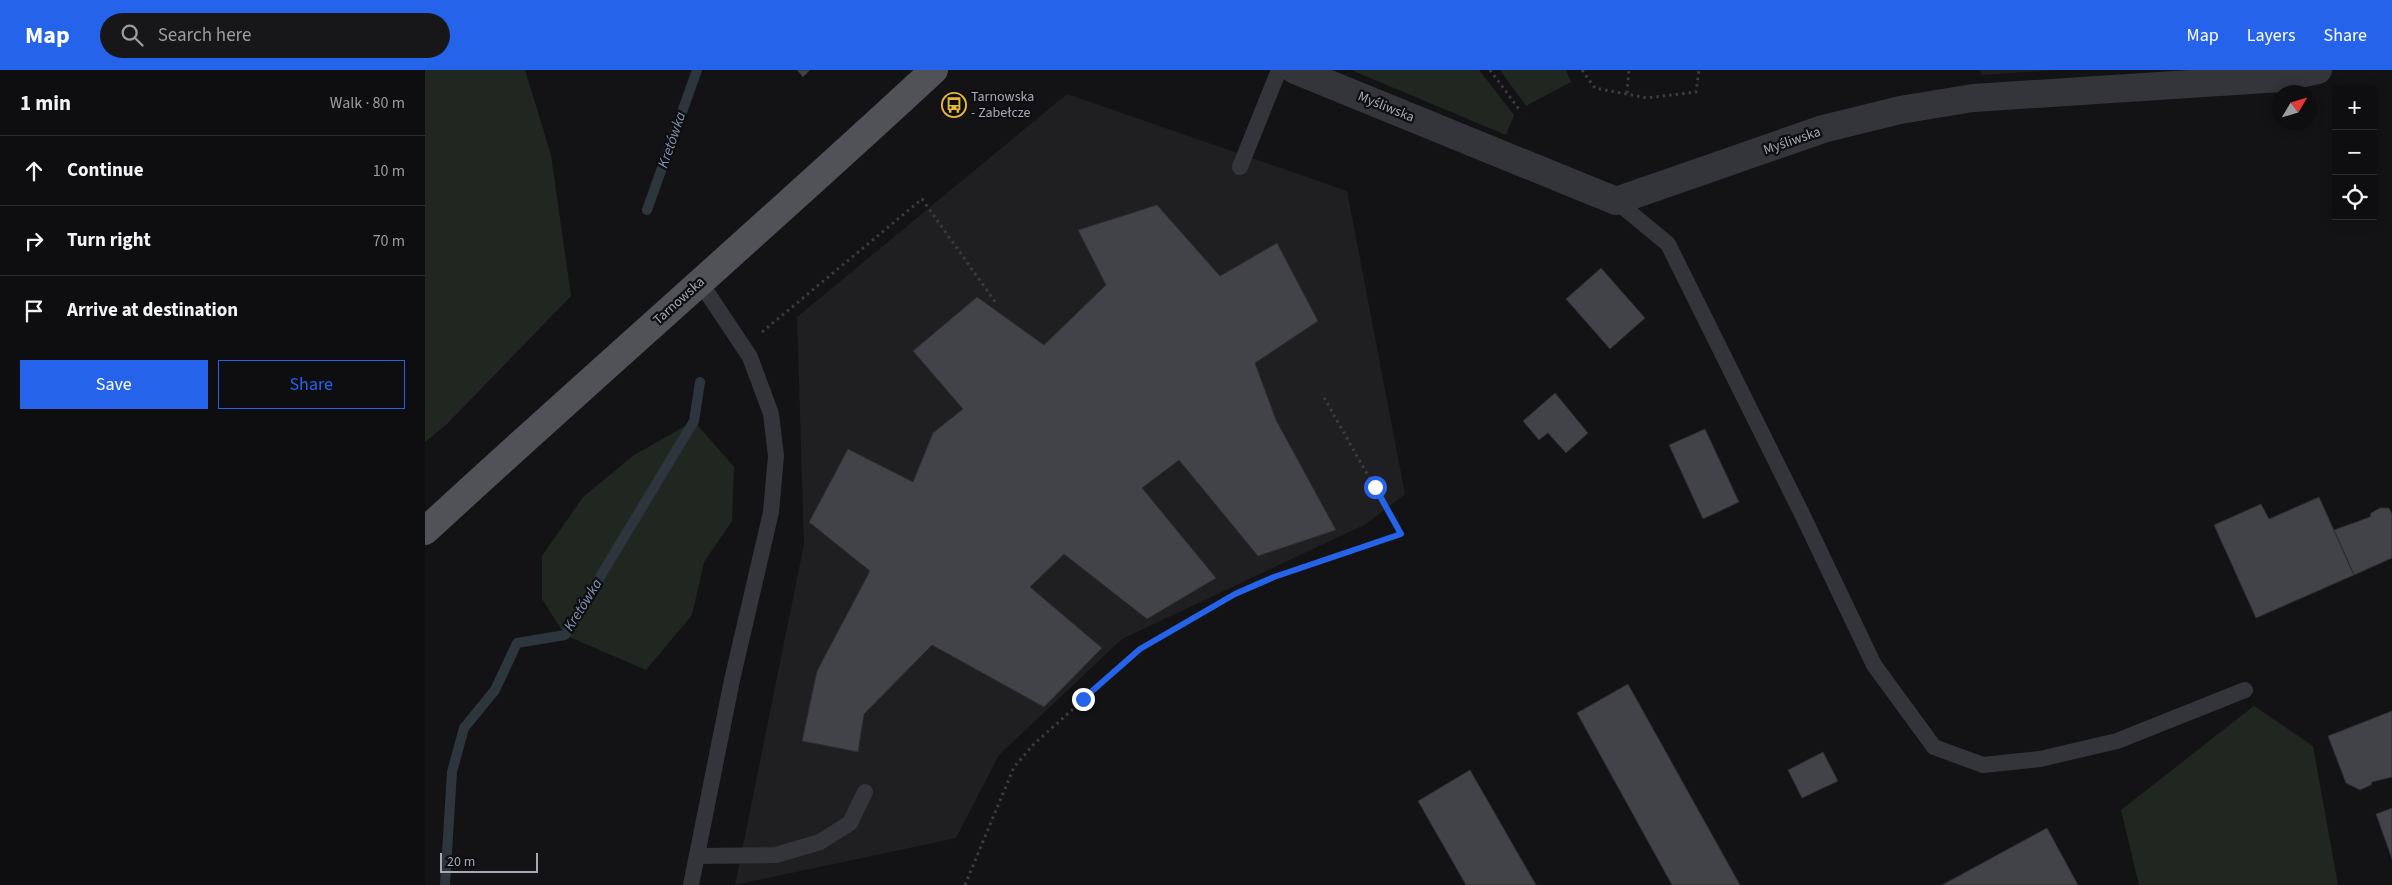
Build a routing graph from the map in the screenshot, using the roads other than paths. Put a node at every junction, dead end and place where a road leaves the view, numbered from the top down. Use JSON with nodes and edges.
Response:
{"nodes":[{"id":1,"x":934,"y":70,"type":"edge"},
{"id":2,"x":1279,"y":70,"type":"edge"},
{"id":3,"x":1295,"y":70,"type":"edge"},
{"id":4,"x":2318,"y":70,"type":"edge"},
{"id":5,"x":1240,"y":167,"type":"dead end"},
{"id":6,"x":1616,"y":201,"type":"junction"},
{"id":7,"x":700,"y":282,"type":"junction"},
{"id":8,"x":425,"y":531,"type":"edge"},
{"id":9,"x":2245,"y":690,"type":"dead end"},
{"id":10,"x":865,"y":792,"type":"dead end"},
{"id":11,"x":697,"y":856,"type":"junction"},
{"id":12,"x":691,"y":885,"type":"edge"}],
"edges":[{"from":1,"to":7,"type":"main road","name":"Tarnowska"},
{"from":2,"to":5,"type":"lane"},
{"from":3,"to":6,"type":"street","name":"Myśliwska"},
{"from":4,"to":6,"type":"street","name":"Myśliwska"},
{"from":6,"to":9,"type":"lane"},
{"from":7,"to":8,"type":"main road","name":"Tarnowska"},
{"from":7,"to":11,"type":"lane"},
{"from":10,"to":11,"type":"lane"},
{"from":11,"to":12,"type":"lane"}]}
